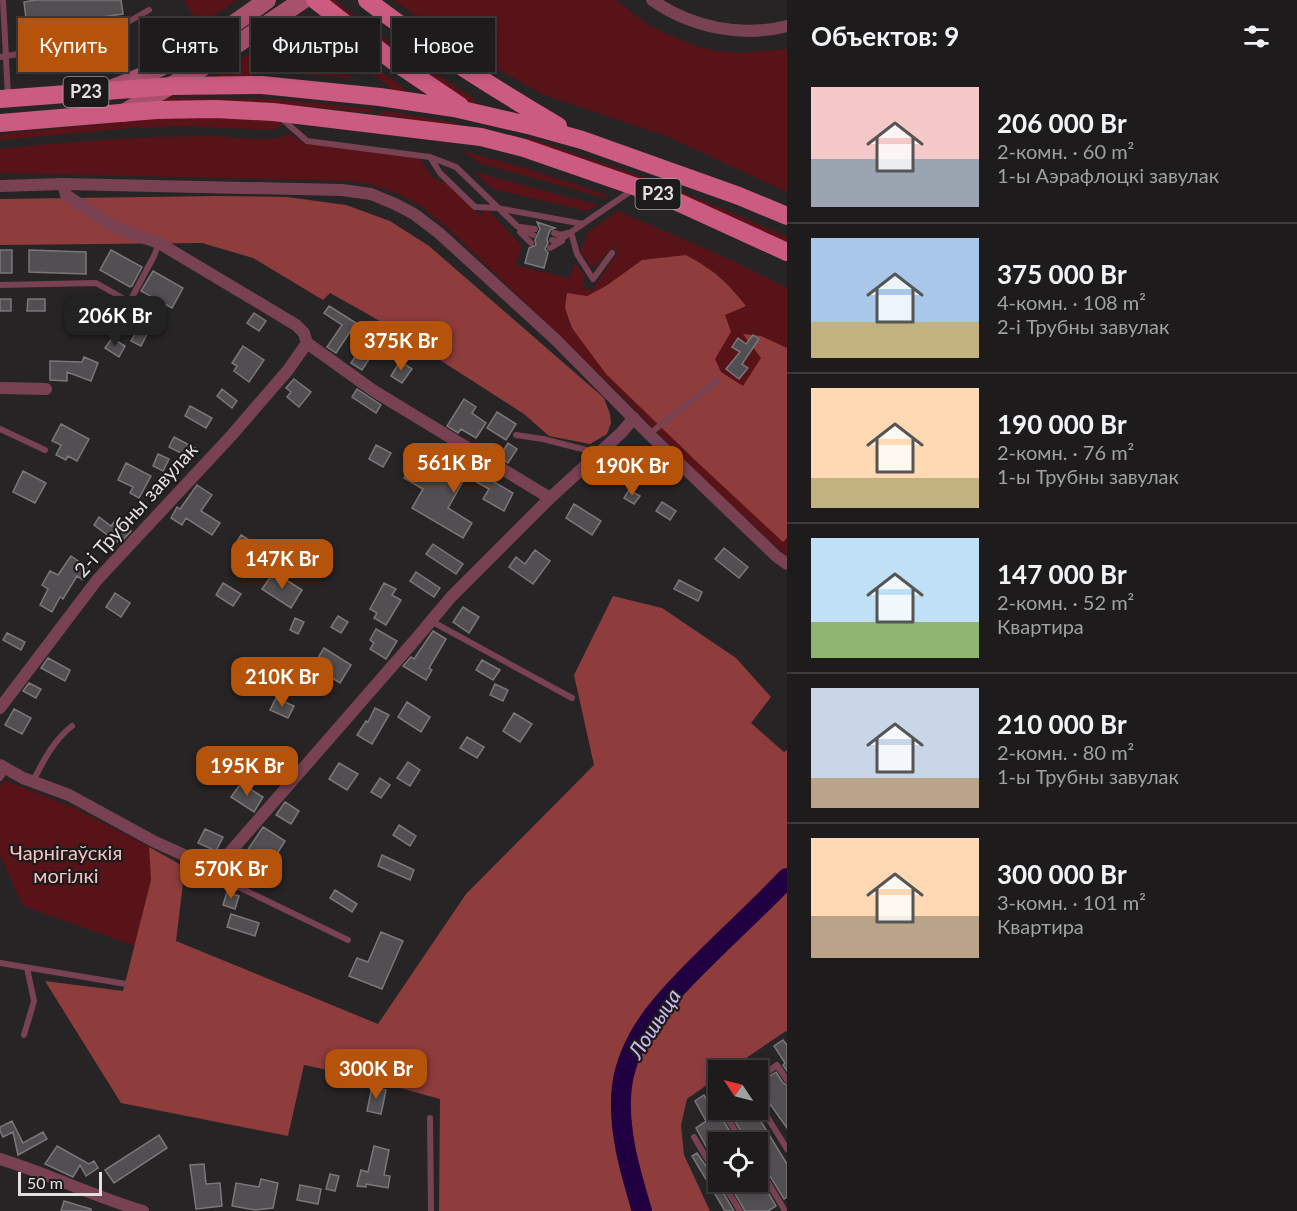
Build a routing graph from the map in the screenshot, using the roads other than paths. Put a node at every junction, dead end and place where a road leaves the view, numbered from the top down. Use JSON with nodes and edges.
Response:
{"nodes":[{"id":1,"x":3,"y":0,"type":"edge"},
{"id":2,"x":267,"y":0,"type":"edge"},
{"id":3,"x":303,"y":0,"type":"edge"},
{"id":4,"x":315,"y":0,"type":"edge"},
{"id":5,"x":367,"y":0,"type":"edge"},
{"id":6,"x":652,"y":0,"type":"edge"},
{"id":7,"x":149,"y":10,"type":"dead end"},
{"id":8,"x":787,"y":26,"type":"edge"},
{"id":9,"x":3,"y":56,"type":"edge"},
{"id":10,"x":172,"y":86,"type":"junction"},
{"id":11,"x":105,"y":90,"type":"junction"},
{"id":12,"x":75,"y":93,"type":"junction"},
{"id":13,"x":4,"y":98,"type":"edge"},
{"id":14,"x":465,"y":110,"type":"junction"},
{"id":15,"x":273,"y":112,"type":"junction"},
{"id":16,"x":123,"y":113,"type":"junction"},
{"id":17,"x":81,"y":116,"type":"junction"},
{"id":18,"x":0,"y":123,"type":"edge"},
{"id":19,"x":582,"y":140,"type":"junction"},
{"id":20,"x":524,"y":148,"type":"junction"},
{"id":21,"x":430,"y":157,"type":"junction"},
{"id":22,"x":63,"y":184,"type":"junction"},
{"id":23,"x":0,"y":186,"type":"edge"},
{"id":24,"x":637,"y":187,"type":"junction"},
{"id":25,"x":497,"y":208,"type":"junction"},
{"id":26,"x":787,"y":216,"type":"edge"},
{"id":27,"x":583,"y":224,"type":"junction"},
{"id":28,"x":517,"y":226,"type":"junction"},
{"id":29,"x":534,"y":232,"type":"dead end"},
{"id":30,"x":571,"y":232,"type":"junction"},
{"id":31,"x":553,"y":237,"type":"dead end"},
{"id":32,"x":159,"y":243,"type":"junction"},
{"id":33,"x":531,"y":243,"type":"dead end"},
{"id":34,"x":550,"y":248,"type":"dead end"},
{"id":35,"x":787,"y":252,"type":"edge"},
{"id":36,"x":612,"y":253,"type":"dead end"},
{"id":37,"x":0,"y":285,"type":"edge"},
{"id":38,"x":131,"y":302,"type":"junction"},
{"id":39,"x":160,"y":319,"type":"dead end"},
{"id":40,"x":114,"y":331,"type":"dead end"},
{"id":41,"x":307,"y":343,"type":"junction"},
{"id":42,"x":717,"y":381,"type":"dead end"},
{"id":43,"x":0,"y":388,"type":"edge"},
{"id":44,"x":46,"y":388,"type":"dead end"},
{"id":45,"x":634,"y":418,"type":"junction"},
{"id":46,"x":0,"y":429,"type":"edge"},
{"id":47,"x":649,"y":434,"type":"junction"},
{"id":48,"x":516,"y":435,"type":"dead end"},
{"id":49,"x":45,"y":450,"type":"dead end"},
{"id":50,"x":598,"y":453,"type":"junction"},
{"id":51,"x":550,"y":498,"type":"junction"},
{"id":52,"x":787,"y":564,"type":"edge"},
{"id":53,"x":430,"y":621,"type":"junction"},
{"id":54,"x":572,"y":698,"type":"dead end"},
{"id":55,"x":0,"y":708,"type":"edge"},
{"id":56,"x":72,"y":726,"type":"dead end"},
{"id":57,"x":2,"y":771,"type":"edge"},
{"id":58,"x":33,"y":782,"type":"junction"},
{"id":59,"x":218,"y":866,"type":"junction"},
{"id":60,"x":348,"y":940,"type":"dead end"},
{"id":61,"x":0,"y":963,"type":"edge"},
{"id":62,"x":27,"y":968,"type":"junction"},
{"id":63,"x":126,"y":984,"type":"dead end"},
{"id":64,"x":24,"y":1035,"type":"dead end"},
{"id":65,"x":768,"y":1072,"type":"edge"},
{"id":66,"x":787,"y":1080,"type":"edge"},
{"id":67,"x":430,"y":1118,"type":"dead end"},
{"id":68,"x":768,"y":1118,"type":"edge"},
{"id":69,"x":693,"y":1137,"type":"dead end"},
{"id":70,"x":787,"y":1149,"type":"edge"},
{"id":71,"x":0,"y":1159,"type":"edge"},
{"id":72,"x":708,"y":1161,"type":"edge"},
{"id":73,"x":768,"y":1183,"type":"edge"},
{"id":74,"x":728,"y":1192,"type":"edge"},
{"id":75,"x":126,"y":1209,"type":"edge"},
{"id":76,"x":784,"y":1209,"type":"edge"},
{"id":77,"x":143,"y":1211,"type":"edge"},
{"id":78,"x":431,"y":1211,"type":"edge"},
{"id":79,"x":740,"y":1211,"type":"edge"}],
"edges":[{"from":1,"to":9,"type":"lane"},
{"from":2,"to":11,"type":"main road"},
{"from":3,"to":10,"type":"main road"},
{"from":4,"to":14,"type":"main road"},
{"from":5,"to":19,"type":"main road"},
{"from":6,"to":8,"type":"street"},
{"from":7,"to":9,"type":"lane"},
{"from":9,"to":13,"type":"lane"},
{"from":10,"to":11,"type":"main road","number":"Р23"},
{"from":10,"to":14,"type":"main road","number":"Р23"},
{"from":10,"to":16,"type":"main road"},
{"from":11,"to":12,"type":"main road","number":"Р23"},
{"from":12,"to":13,"type":"main road","number":"Р23"},
{"from":12,"to":17,"type":"main road"},
{"from":14,"to":19,"type":"main road","number":"Р23"},
{"from":14,"to":20,"type":"main road"},
{"from":15,"to":16,"type":"main road","number":"Р23"},
{"from":15,"to":20,"type":"main road","number":"Р23"},
{"from":15,"to":21,"type":"lane"},
{"from":16,"to":17,"type":"main road","number":"Р23"},
{"from":17,"to":18,"type":"main road","number":"Р23"},
{"from":19,"to":26,"type":"main road","number":"Р23"},
{"from":20,"to":24,"type":"main road","number":"Р23"},
{"from":21,"to":25,"type":"lane"},
{"from":21,"to":25,"type":"lane"},
{"from":22,"to":23,"type":"street"},
{"from":22,"to":32,"type":"street"},
{"from":22,"to":45,"type":"street"},
{"from":24,"to":27,"type":"lane"},
{"from":24,"to":35,"type":"main road","number":"Р23"},
{"from":25,"to":27,"type":"lane"},
{"from":25,"to":28,"type":"lane"},
{"from":27,"to":30,"type":"lane"},
{"from":28,"to":29,"type":"lane"},
{"from":28,"to":33,"type":"lane"},
{"from":30,"to":31,"type":"lane"},
{"from":30,"to":34,"type":"lane"},
{"from":30,"to":36,"type":"lane"},
{"from":32,"to":38,"type":"lane"},
{"from":32,"to":41,"type":"street"},
{"from":37,"to":38,"type":"lane"},
{"from":38,"to":39,"type":"lane"},
{"from":38,"to":40,"type":"lane"},
{"from":41,"to":51,"type":"street"},
{"from":41,"to":55,"type":"street","name":"2-і Трубны завулак"},
{"from":42,"to":47,"type":"lane"},
{"from":43,"to":44,"type":"street"},
{"from":45,"to":47,"type":"street"},
{"from":45,"to":50,"type":"street"},
{"from":46,"to":49,"type":"lane"},
{"from":47,"to":52,"type":"street"},
{"from":48,"to":50,"type":"lane"},
{"from":50,"to":51,"type":"street"},
{"from":51,"to":53,"type":"street"},
{"from":53,"to":54,"type":"lane"},
{"from":53,"to":59,"type":"street"},
{"from":56,"to":58,"type":"lane"},
{"from":57,"to":58,"type":"street"},
{"from":58,"to":59,"type":"street"},
{"from":59,"to":60,"type":"lane"},
{"from":61,"to":62,"type":"lane"},
{"from":62,"to":63,"type":"lane"},
{"from":62,"to":64,"type":"lane"},
{"from":65,"to":66,"type":"lane"},
{"from":67,"to":78,"type":"lane"},
{"from":68,"to":70,"type":"lane"},
{"from":69,"to":72,"type":"lane"},
{"from":71,"to":75,"type":"street"},
{"from":73,"to":76,"type":"lane"},
{"from":74,"to":79,"type":"lane"},
{"from":75,"to":77,"type":"street"}]}
